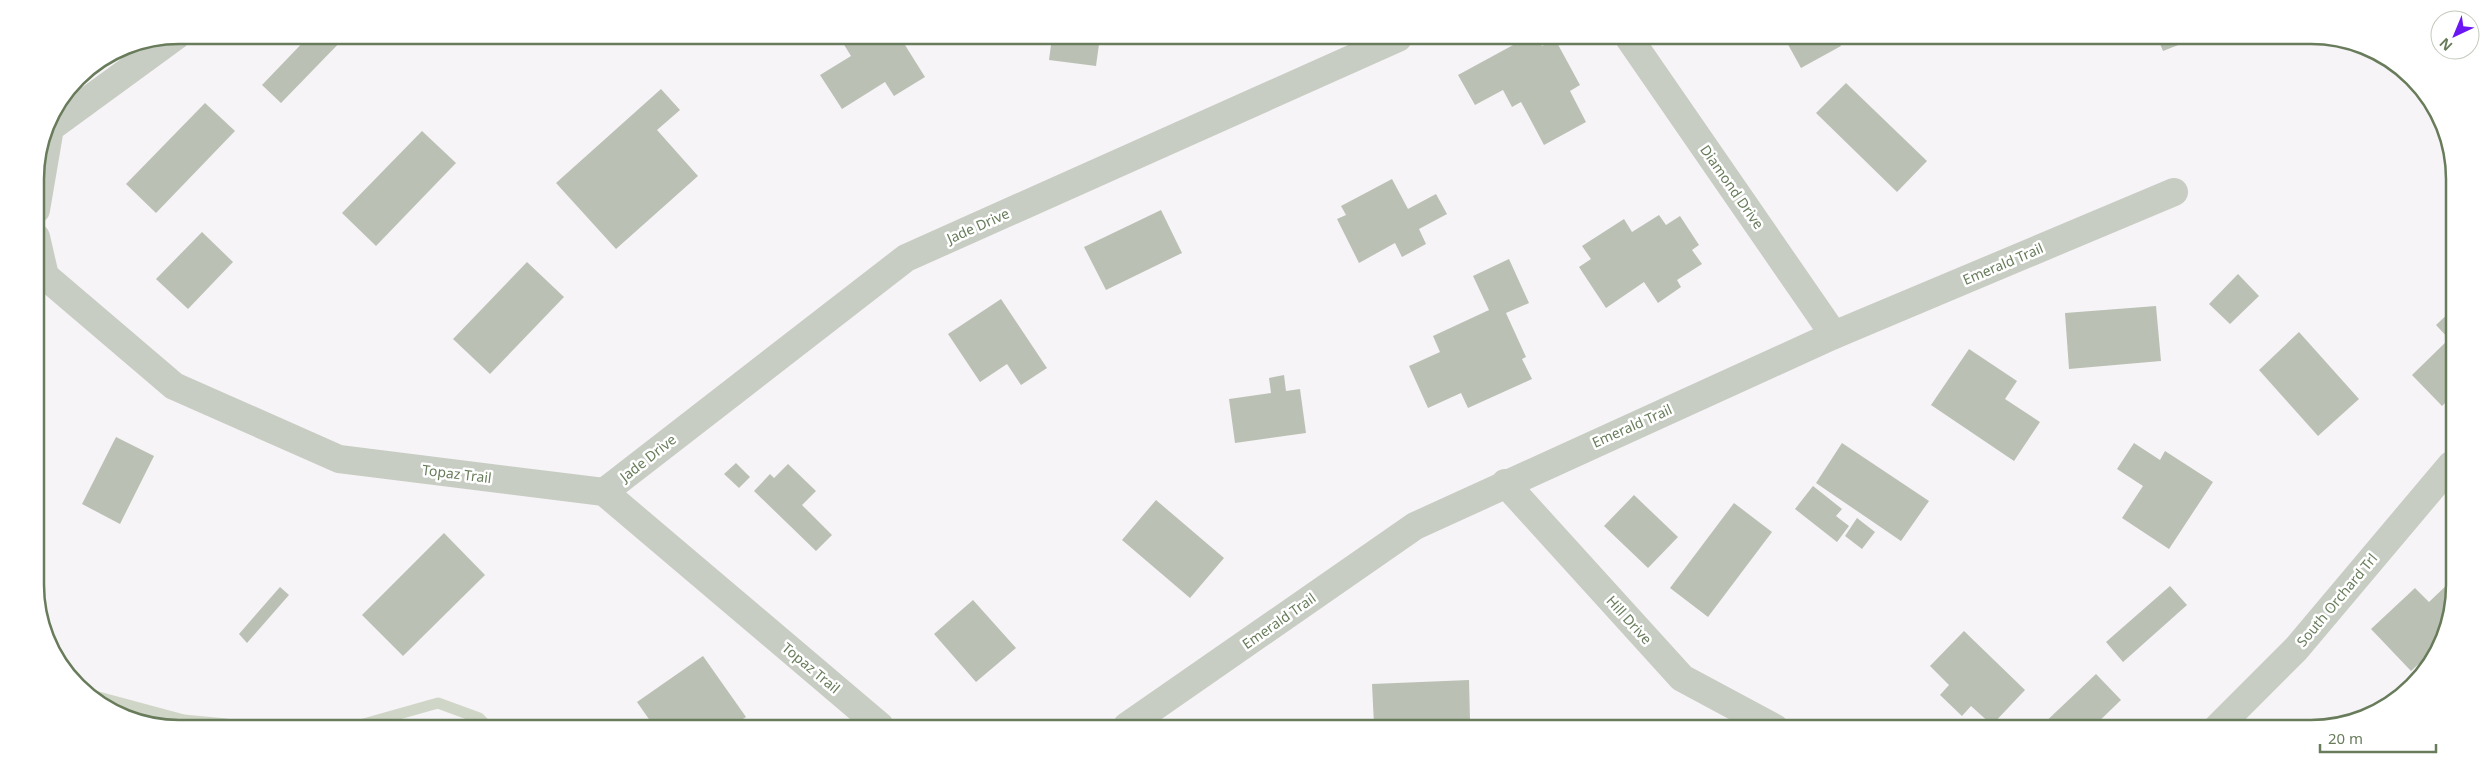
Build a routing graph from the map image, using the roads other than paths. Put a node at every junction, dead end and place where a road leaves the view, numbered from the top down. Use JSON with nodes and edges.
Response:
{"nodes":[{"id":1,"x":1385,"y":44,"type":"edge"},
{"id":2,"x":1633,"y":44,"type":"edge"},
{"id":3,"x":164,"y":45,"type":"edge"},
{"id":4,"x":56,"y":124,"type":"edge"},
{"id":5,"x":2174,"y":192,"type":"dead end"},
{"id":6,"x":44,"y":276,"type":"edge"},
{"id":7,"x":1834,"y":335,"type":"junction"},
{"id":8,"x":2446,"y":471,"type":"edge"},
{"id":9,"x":1506,"y":484,"type":"junction"},
{"id":10,"x":604,"y":492,"type":"junction"},
{"id":11,"x":873,"y":720,"type":"edge"},
{"id":12,"x":1136,"y":720,"type":"edge"},
{"id":13,"x":1760,"y":720,"type":"edge"},
{"id":14,"x":2225,"y":720,"type":"edge"}],
"edges":[{"from":1,"to":10,"type":"street","name":"Jade Drive"},
{"from":2,"to":7,"type":"street","name":"Diamond Drive"},
{"from":3,"to":4,"type":"street"},
{"from":5,"to":7,"type":"street","name":"Emerald Trail"},
{"from":6,"to":10,"type":"street","name":"Topaz Trail"},
{"from":7,"to":9,"type":"street","name":"Emerald Trail"},
{"from":8,"to":14,"type":"street","name":"South Orchard Trl"},
{"from":9,"to":12,"type":"street","name":"Emerald Trail"},
{"from":9,"to":13,"type":"street","name":"Hill Drive"},
{"from":10,"to":11,"type":"street","name":"Topaz Trail"}]}
